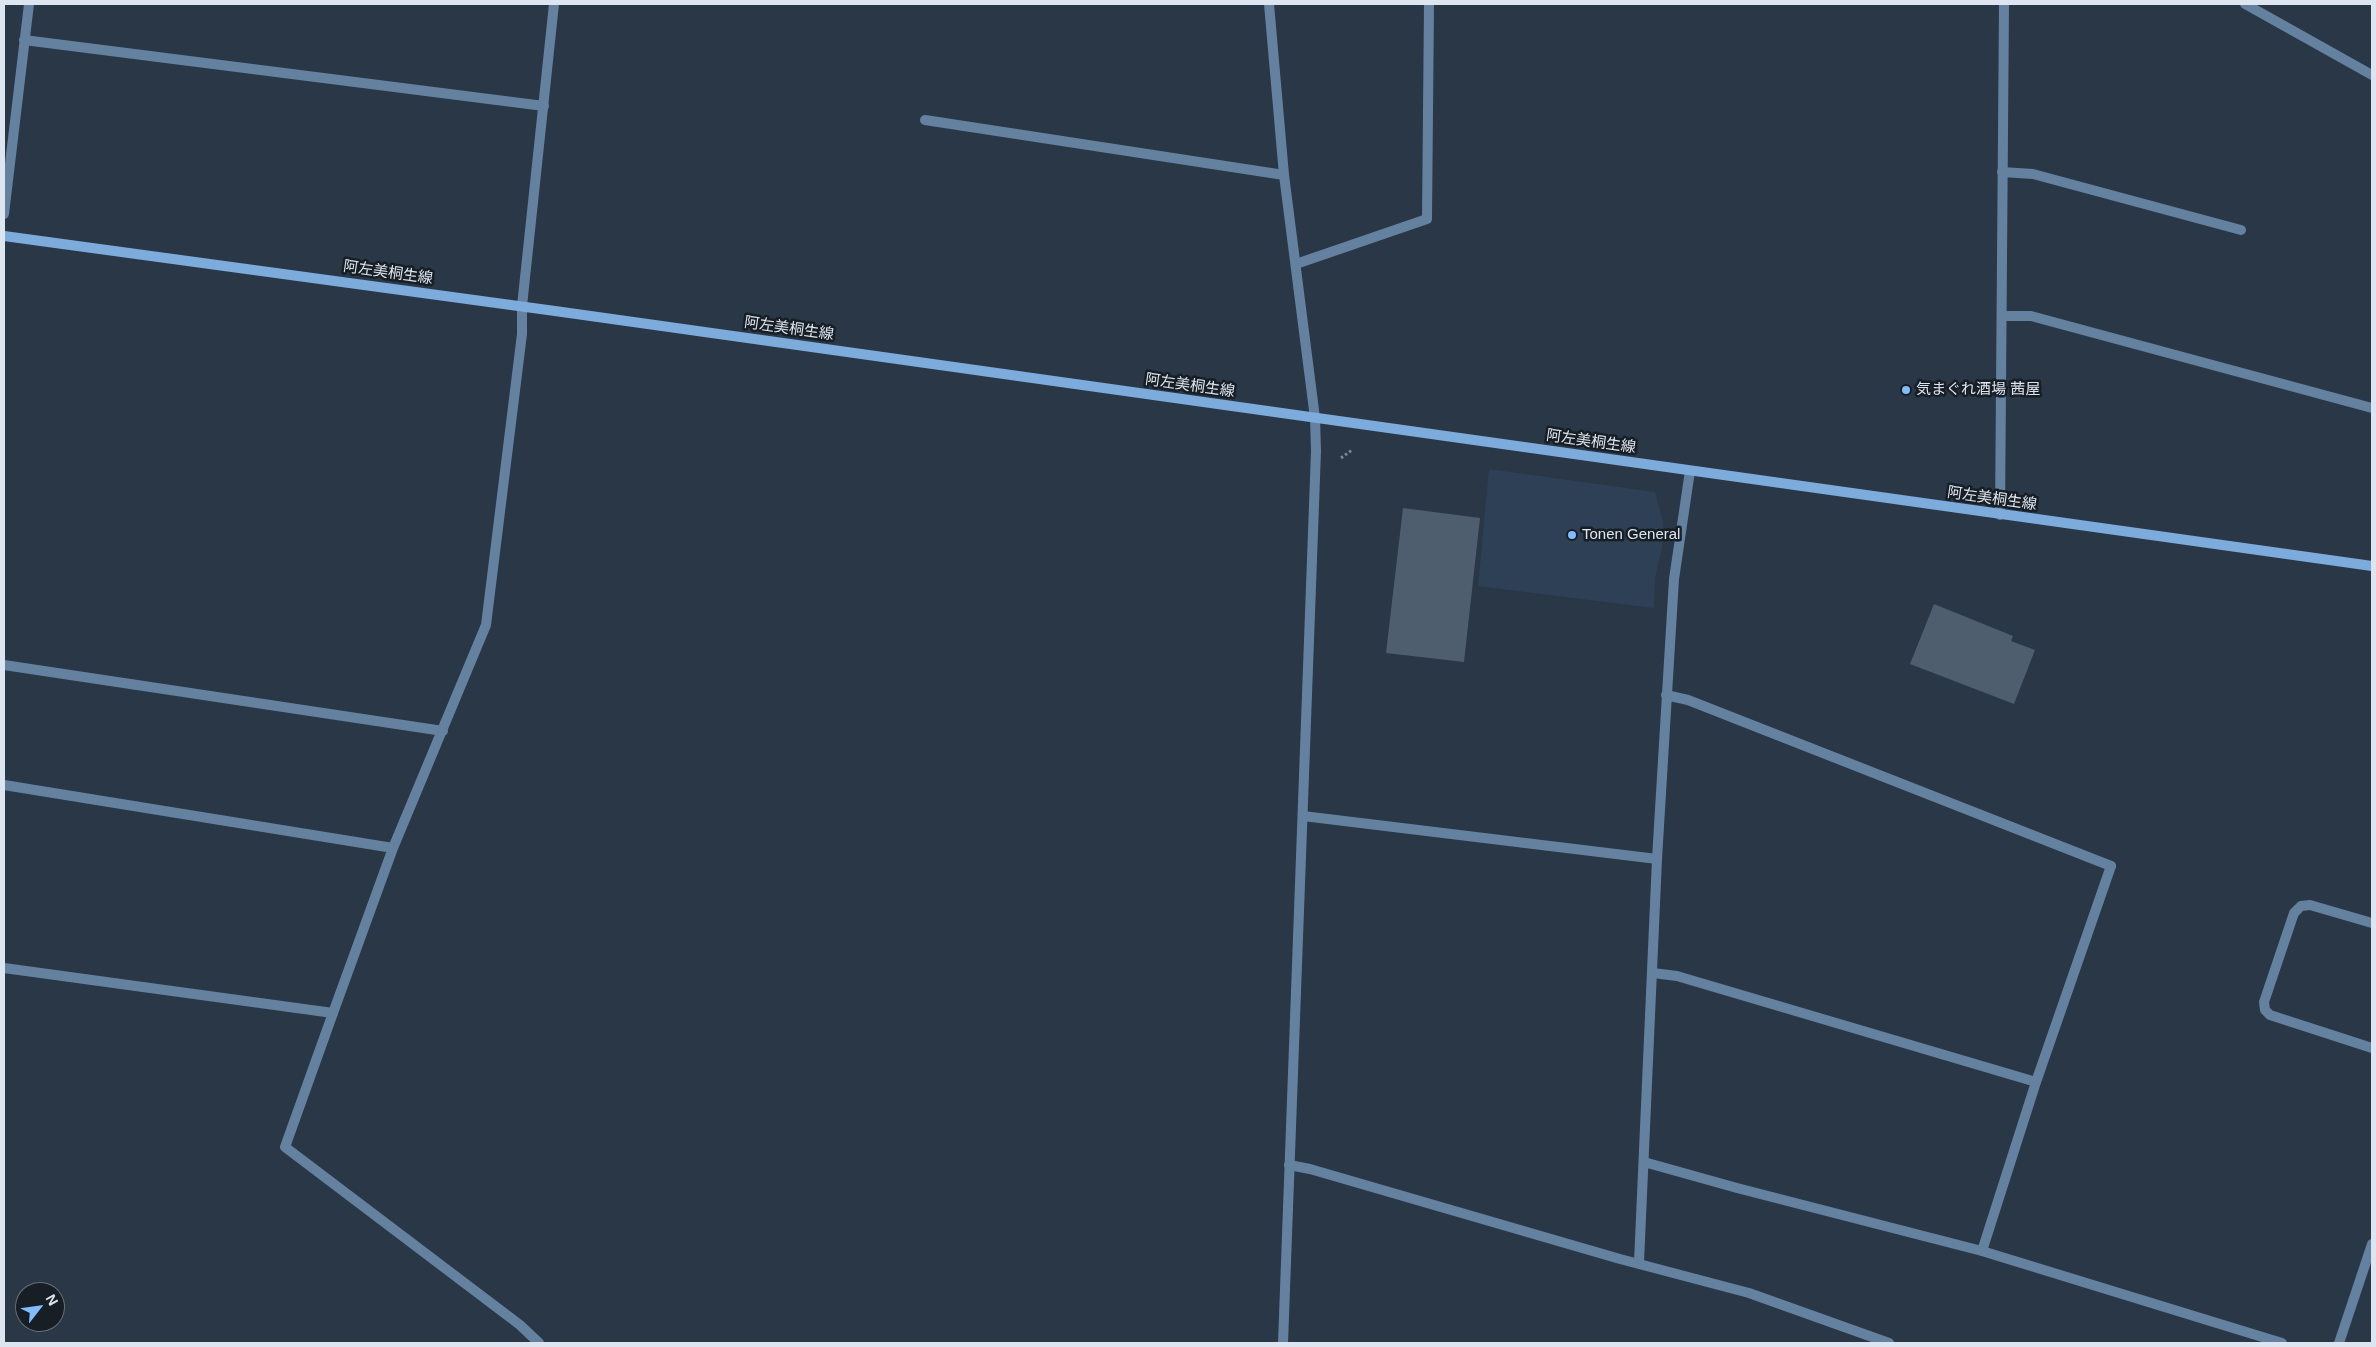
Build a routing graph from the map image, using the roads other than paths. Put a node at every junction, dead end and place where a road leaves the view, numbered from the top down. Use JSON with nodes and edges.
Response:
{"nodes":[{"id":1,"x":28,"y":4,"type":"edge"},
{"id":2,"x":554,"y":4,"type":"edge"},
{"id":3,"x":1269,"y":4,"type":"edge"},
{"id":4,"x":1429,"y":4,"type":"edge"},
{"id":5,"x":2004,"y":4,"type":"edge"},
{"id":6,"x":2245,"y":4,"type":"edge"},
{"id":7,"x":24,"y":40,"type":"junction"},
{"id":8,"x":2372,"y":75,"type":"edge"},
{"id":9,"x":544,"y":106,"type":"junction"},
{"id":10,"x":925,"y":120,"type":"dead end"},
{"id":11,"x":2002,"y":172,"type":"junction"},
{"id":12,"x":1284,"y":175,"type":"junction"},
{"id":13,"x":4,"y":214,"type":"edge"},
{"id":14,"x":2241,"y":230,"type":"dead end"},
{"id":15,"x":4,"y":236,"type":"edge"},
{"id":16,"x":1296,"y":264,"type":"junction"},
{"id":17,"x":522,"y":306,"type":"junction"},
{"id":18,"x":2003,"y":316,"type":"junction"},
{"id":19,"x":2372,"y":408,"type":"edge"},
{"id":20,"x":1315,"y":418,"type":"junction"},
{"id":21,"x":1690,"y":471,"type":"junction"},
{"id":22,"x":2000,"y":515,"type":"junction"},
{"id":23,"x":2372,"y":566,"type":"edge"},
{"id":24,"x":4,"y":665,"type":"edge"},
{"id":25,"x":1666,"y":696,"type":"junction"},
{"id":26,"x":443,"y":731,"type":"junction"},
{"id":27,"x":4,"y":785,"type":"edge"},
{"id":28,"x":1302,"y":816,"type":"junction"},
{"id":29,"x":393,"y":848,"type":"junction"},
{"id":30,"x":1657,"y":859,"type":"junction"},
{"id":31,"x":2372,"y":924,"type":"edge"},
{"id":32,"x":4,"y":968,"type":"edge"},
{"id":33,"x":1653,"y":973,"type":"junction"},
{"id":34,"x":333,"y":1013,"type":"junction"},
{"id":35,"x":2372,"y":1048,"type":"edge"},
{"id":36,"x":2036,"y":1082,"type":"junction"},
{"id":37,"x":1644,"y":1162,"type":"junction"},
{"id":38,"x":1289,"y":1165,"type":"junction"},
{"id":39,"x":2372,"y":1244,"type":"edge"},
{"id":40,"x":1982,"y":1251,"type":"junction"},
{"id":41,"x":1639,"y":1262,"type":"junction"},
{"id":42,"x":540,"y":1343,"type":"edge"},
{"id":43,"x":1283,"y":1343,"type":"edge"},
{"id":44,"x":1889,"y":1343,"type":"edge"},
{"id":45,"x":2282,"y":1343,"type":"edge"},
{"id":46,"x":2339,"y":1343,"type":"edge"}],
"edges":[{"from":1,"to":7,"type":"street"},
{"from":2,"to":9,"type":"street"},
{"from":3,"to":12,"type":"street"},
{"from":4,"to":16,"type":"street"},
{"from":5,"to":11,"type":"street"},
{"from":6,"to":8,"type":"street"},
{"from":7,"to":9,"type":"street"},
{"from":7,"to":13,"type":"street"},
{"from":9,"to":17,"type":"street"},
{"from":10,"to":12,"type":"street"},
{"from":11,"to":14,"type":"street"},
{"from":11,"to":18,"type":"street"},
{"from":12,"to":16,"type":"street"},
{"from":15,"to":17,"type":"main road","name":"阿左美桐生線"},
{"from":16,"to":20,"type":"street"},
{"from":17,"to":20,"type":"main road","name":"阿左美桐生線"},
{"from":17,"to":26,"type":"street"},
{"from":18,"to":19,"type":"street"},
{"from":18,"to":22,"type":"street"},
{"from":20,"to":21,"type":"main road","name":"阿左美桐生線"},
{"from":20,"to":28,"type":"street"},
{"from":21,"to":22,"type":"main road","name":"阿左美桐生線"},
{"from":21,"to":25,"type":"street"},
{"from":22,"to":23,"type":"main road","name":"阿左美桐生線"},
{"from":24,"to":26,"type":"street"},
{"from":25,"to":30,"type":"street"},
{"from":25,"to":36,"type":"street"},
{"from":26,"to":29,"type":"street"},
{"from":27,"to":29,"type":"street"},
{"from":28,"to":30,"type":"street"},
{"from":28,"to":38,"type":"street"},
{"from":29,"to":34,"type":"street"},
{"from":30,"to":33,"type":"street"},
{"from":31,"to":35,"type":"street"},
{"from":32,"to":34,"type":"street"},
{"from":33,"to":36,"type":"street"},
{"from":33,"to":37,"type":"street"},
{"from":34,"to":42,"type":"street"},
{"from":36,"to":40,"type":"street"},
{"from":37,"to":40,"type":"street"},
{"from":37,"to":41,"type":"street"},
{"from":38,"to":41,"type":"street"},
{"from":38,"to":43,"type":"street"},
{"from":39,"to":46,"type":"street"},
{"from":40,"to":45,"type":"street"},
{"from":41,"to":44,"type":"street"}]}
